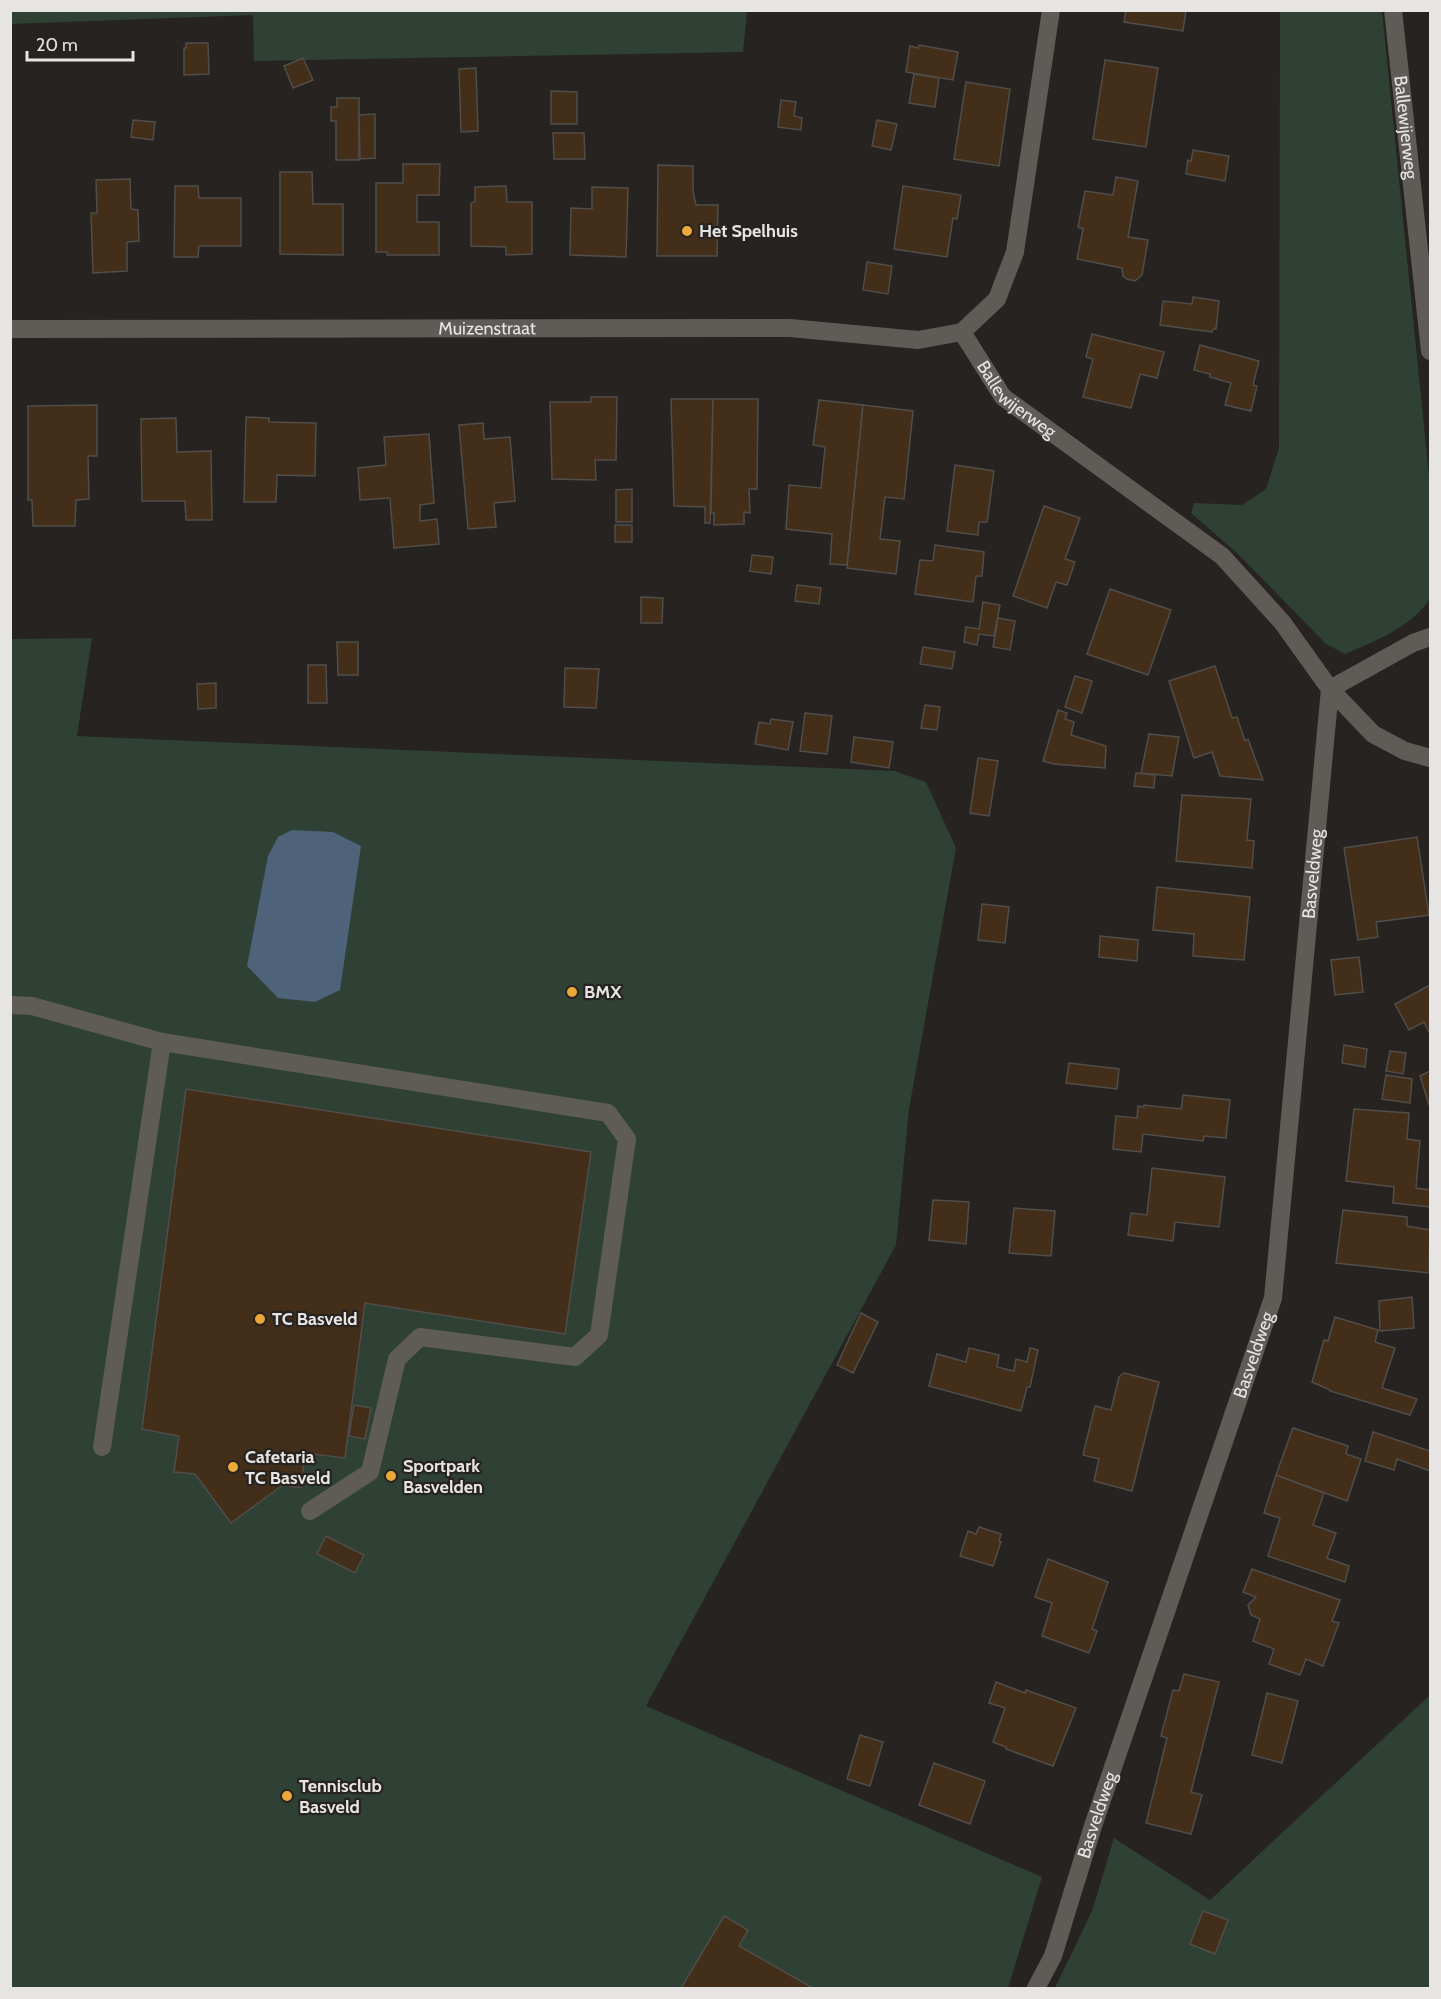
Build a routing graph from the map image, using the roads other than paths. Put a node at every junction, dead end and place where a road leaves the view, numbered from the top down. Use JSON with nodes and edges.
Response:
{"nodes":[{"id":1,"x":1051,"y":10,"type":"edge"},
{"id":2,"x":1393,"y":10,"type":"edge"},
{"id":3,"x":10,"y":329,"type":"edge"},
{"id":4,"x":962,"y":332,"type":"junction"},
{"id":5,"x":1431,"y":351,"type":"edge"},
{"id":6,"x":1431,"y":637,"type":"edge"},
{"id":7,"x":1330,"y":689,"type":"junction"},
{"id":8,"x":1431,"y":758,"type":"edge"},
{"id":9,"x":10,"y":1005,"type":"edge"},
{"id":10,"x":162,"y":1042,"type":"junction"},
{"id":11,"x":102,"y":1447,"type":"dead end"},
{"id":12,"x":310,"y":1511,"type":"dead end"},
{"id":13,"x":1036,"y":1989,"type":"edge"}],
"edges":[{"from":1,"to":4,"type":"street"},
{"from":2,"to":5,"type":"street","name":"Ballewijerweg"},
{"from":3,"to":4,"type":"street","name":"Muizenstraat"},
{"from":4,"to":7,"type":"street","name":"Ballewijerweg"},
{"from":6,"to":7,"type":"street"},
{"from":7,"to":8,"type":"street","name":"Ballewijerweg"},
{"from":7,"to":13,"type":"street","name":"Basveldweg"},
{"from":9,"to":10,"type":"street"},
{"from":10,"to":11,"type":"street"},
{"from":10,"to":12,"type":"street"}]}
